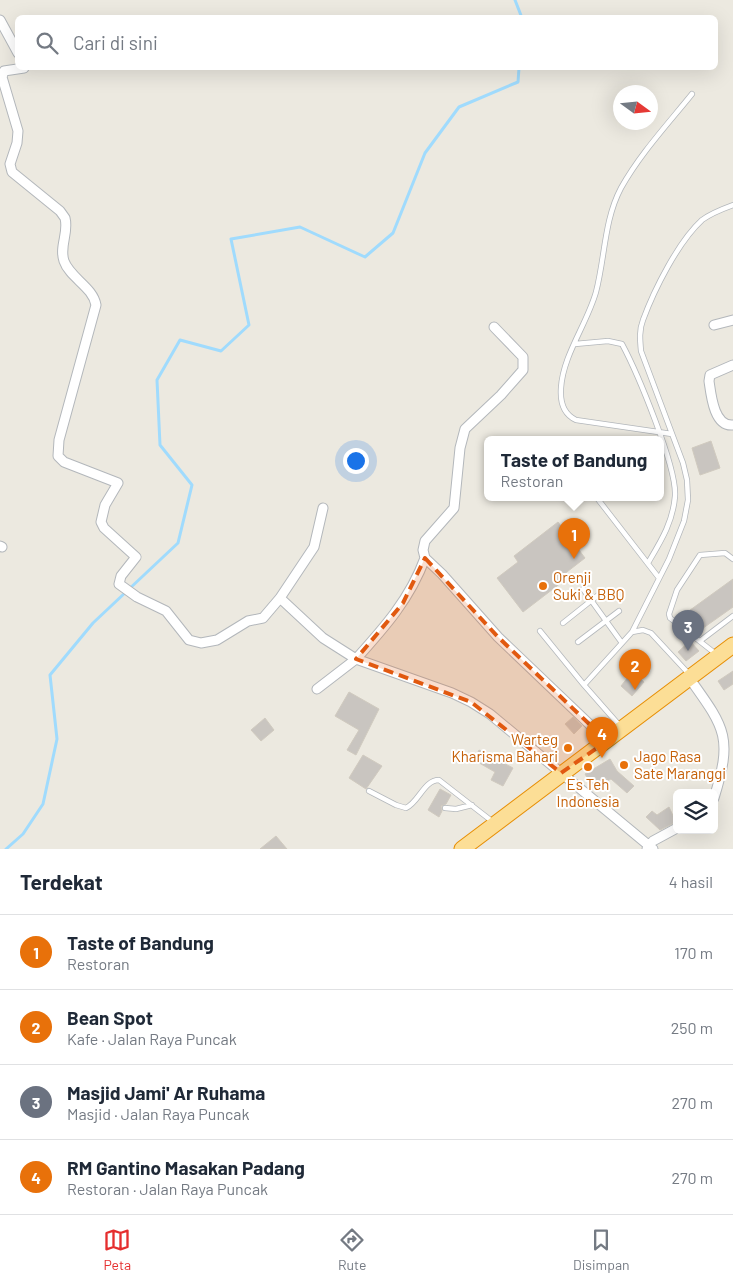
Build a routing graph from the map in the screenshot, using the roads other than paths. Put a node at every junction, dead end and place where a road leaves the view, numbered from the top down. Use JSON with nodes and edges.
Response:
{"nodes":[{"id":1,"x":0,"y":20,"type":"edge"},
{"id":2,"x":15,"y":48,"type":"edge"},
{"id":3,"x":15,"y":69,"type":"edge"},
{"id":4,"x":692,"y":94,"type":"dead end"},
{"id":5,"x":733,"y":205,"type":"edge"},
{"id":6,"x":733,"y":320,"type":"edge"},
{"id":7,"x":714,"y":325,"type":"dead end"},
{"id":8,"x":494,"y":327,"type":"dead end"},
{"id":9,"x":575,"y":344,"type":"junction"},
{"id":10,"x":733,"y":365,"type":"edge"},
{"id":11,"x":733,"y":425,"type":"edge"},
{"id":12,"x":659,"y":432,"type":"junction"},
{"id":13,"x":672,"y":434,"type":"junction"},
{"id":14,"x":660,"y":436,"type":"edge"},
{"id":15,"x":664,"y":447,"type":"edge"},
{"id":16,"x":599,"y":501,"type":"edge"},
{"id":17,"x":323,"y":508,"type":"dead end"},
{"id":18,"x":425,"y":558,"type":"junction"},
{"id":19,"x":733,"y":559,"type":"edge"},
{"id":20,"x":648,"y":563,"type":"junction"},
{"id":21,"x":659,"y":578,"type":"junction"},
{"id":22,"x":583,"y":589,"type":"dead end"},
{"id":23,"x":602,"y":592,"type":"dead end"},
{"id":24,"x":280,"y":598,"type":"junction"},
{"id":25,"x":591,"y":600,"type":"junction"},
{"id":26,"x":619,"y":611,"type":"dead end"},
{"id":27,"x":733,"y":616,"type":"edge"},
{"id":28,"x":605,"y":620,"type":"junction"},
{"id":29,"x":563,"y":623,"type":"dead end"},
{"id":30,"x":540,"y":631,"type":"dead end"},
{"id":31,"x":632,"y":632,"type":"junction"},
{"id":32,"x":700,"y":641,"type":"junction"},
{"id":33,"x":578,"y":642,"type":"dead end"},
{"id":34,"x":622,"y":643,"type":"junction"},
{"id":35,"x":733,"y":645,"type":"edge"},
{"id":36,"x":719,"y":656,"type":"junction"},
{"id":37,"x":356,"y":660,"type":"junction"},
{"id":38,"x":691,"y":678,"type":"junction"},
{"id":39,"x":584,"y":685,"type":"junction"},
{"id":40,"x":317,"y":689,"type":"dead end"},
{"id":41,"x":622,"y":729,"type":"junction"},
{"id":42,"x":607,"y":741,"type":"junction"},
{"id":43,"x":731,"y":745,"type":"edge"},
{"id":44,"x":561,"y":773,"type":"junction"},
{"id":45,"x":718,"y":790,"type":"edge"},
{"id":46,"x":369,"y":791,"type":"dead end"},
{"id":47,"x":472,"y":804,"type":"junction"},
{"id":48,"x":445,"y":808,"type":"dead end"},
{"id":49,"x":495,"y":824,"type":"junction"},
{"id":50,"x":673,"y":830,"type":"edge"},
{"id":51,"x":650,"y":848,"type":"edge"},
{"id":52,"x":462,"y":849,"type":"edge"}],
"edges":[{"from":1,"to":2,"type":"street"},
{"from":3,"to":24,"type":"street"},
{"from":4,"to":9,"type":"lane"},
{"from":5,"to":13,"type":"lane"},
{"from":6,"to":7,"type":"street"},
{"from":8,"to":18,"type":"street"},
{"from":9,"to":12,"type":"lane"},
{"from":9,"to":12,"type":"lane"},
{"from":10,"to":11,"type":"street"},
{"from":12,"to":13,"type":"lane"},
{"from":12,"to":14,"type":"lane"},
{"from":13,"to":21,"type":"lane"},
{"from":15,"to":20,"type":"lane"},
{"from":16,"to":20,"type":"lane"},
{"from":17,"to":24,"type":"street"},
{"from":18,"to":37,"type":"street"},
{"from":18,"to":42,"type":"street"},
{"from":19,"to":32,"type":"lane"},
{"from":20,"to":21,"type":"lane"},
{"from":21,"to":31,"type":"lane"},
{"from":22,"to":25,"type":"lane"},
{"from":23,"to":25,"type":"lane"},
{"from":24,"to":37,"type":"street"},
{"from":25,"to":28,"type":"lane"},
{"from":25,"to":29,"type":"lane"},
{"from":26,"to":28,"type":"lane"},
{"from":27,"to":32,"type":"lane"},
{"from":28,"to":33,"type":"lane"},
{"from":28,"to":34,"type":"lane"},
{"from":30,"to":39,"type":"lane"},
{"from":31,"to":34,"type":"lane"},
{"from":31,"to":38,"type":"lane"},
{"from":32,"to":36,"type":"lane"},
{"from":34,"to":39,"type":"lane"},
{"from":35,"to":36,"type":"highway"},
{"from":36,"to":38,"type":"highway"},
{"from":37,"to":40,"type":"street"},
{"from":37,"to":44,"type":"street"},
{"from":38,"to":41,"type":"highway"},
{"from":38,"to":43,"type":"street"},
{"from":39,"to":41,"type":"lane"},
{"from":41,"to":42,"type":"highway"},
{"from":42,"to":44,"type":"highway"},
{"from":43,"to":45,"type":"street"},
{"from":44,"to":49,"type":"highway"},
{"from":44,"to":51,"type":"street"},
{"from":46,"to":47,"type":"lane"},
{"from":47,"to":48,"type":"lane"},
{"from":47,"to":49,"type":"lane"},
{"from":49,"to":52,"type":"highway"},
{"from":50,"to":51,"type":"street"}]}
